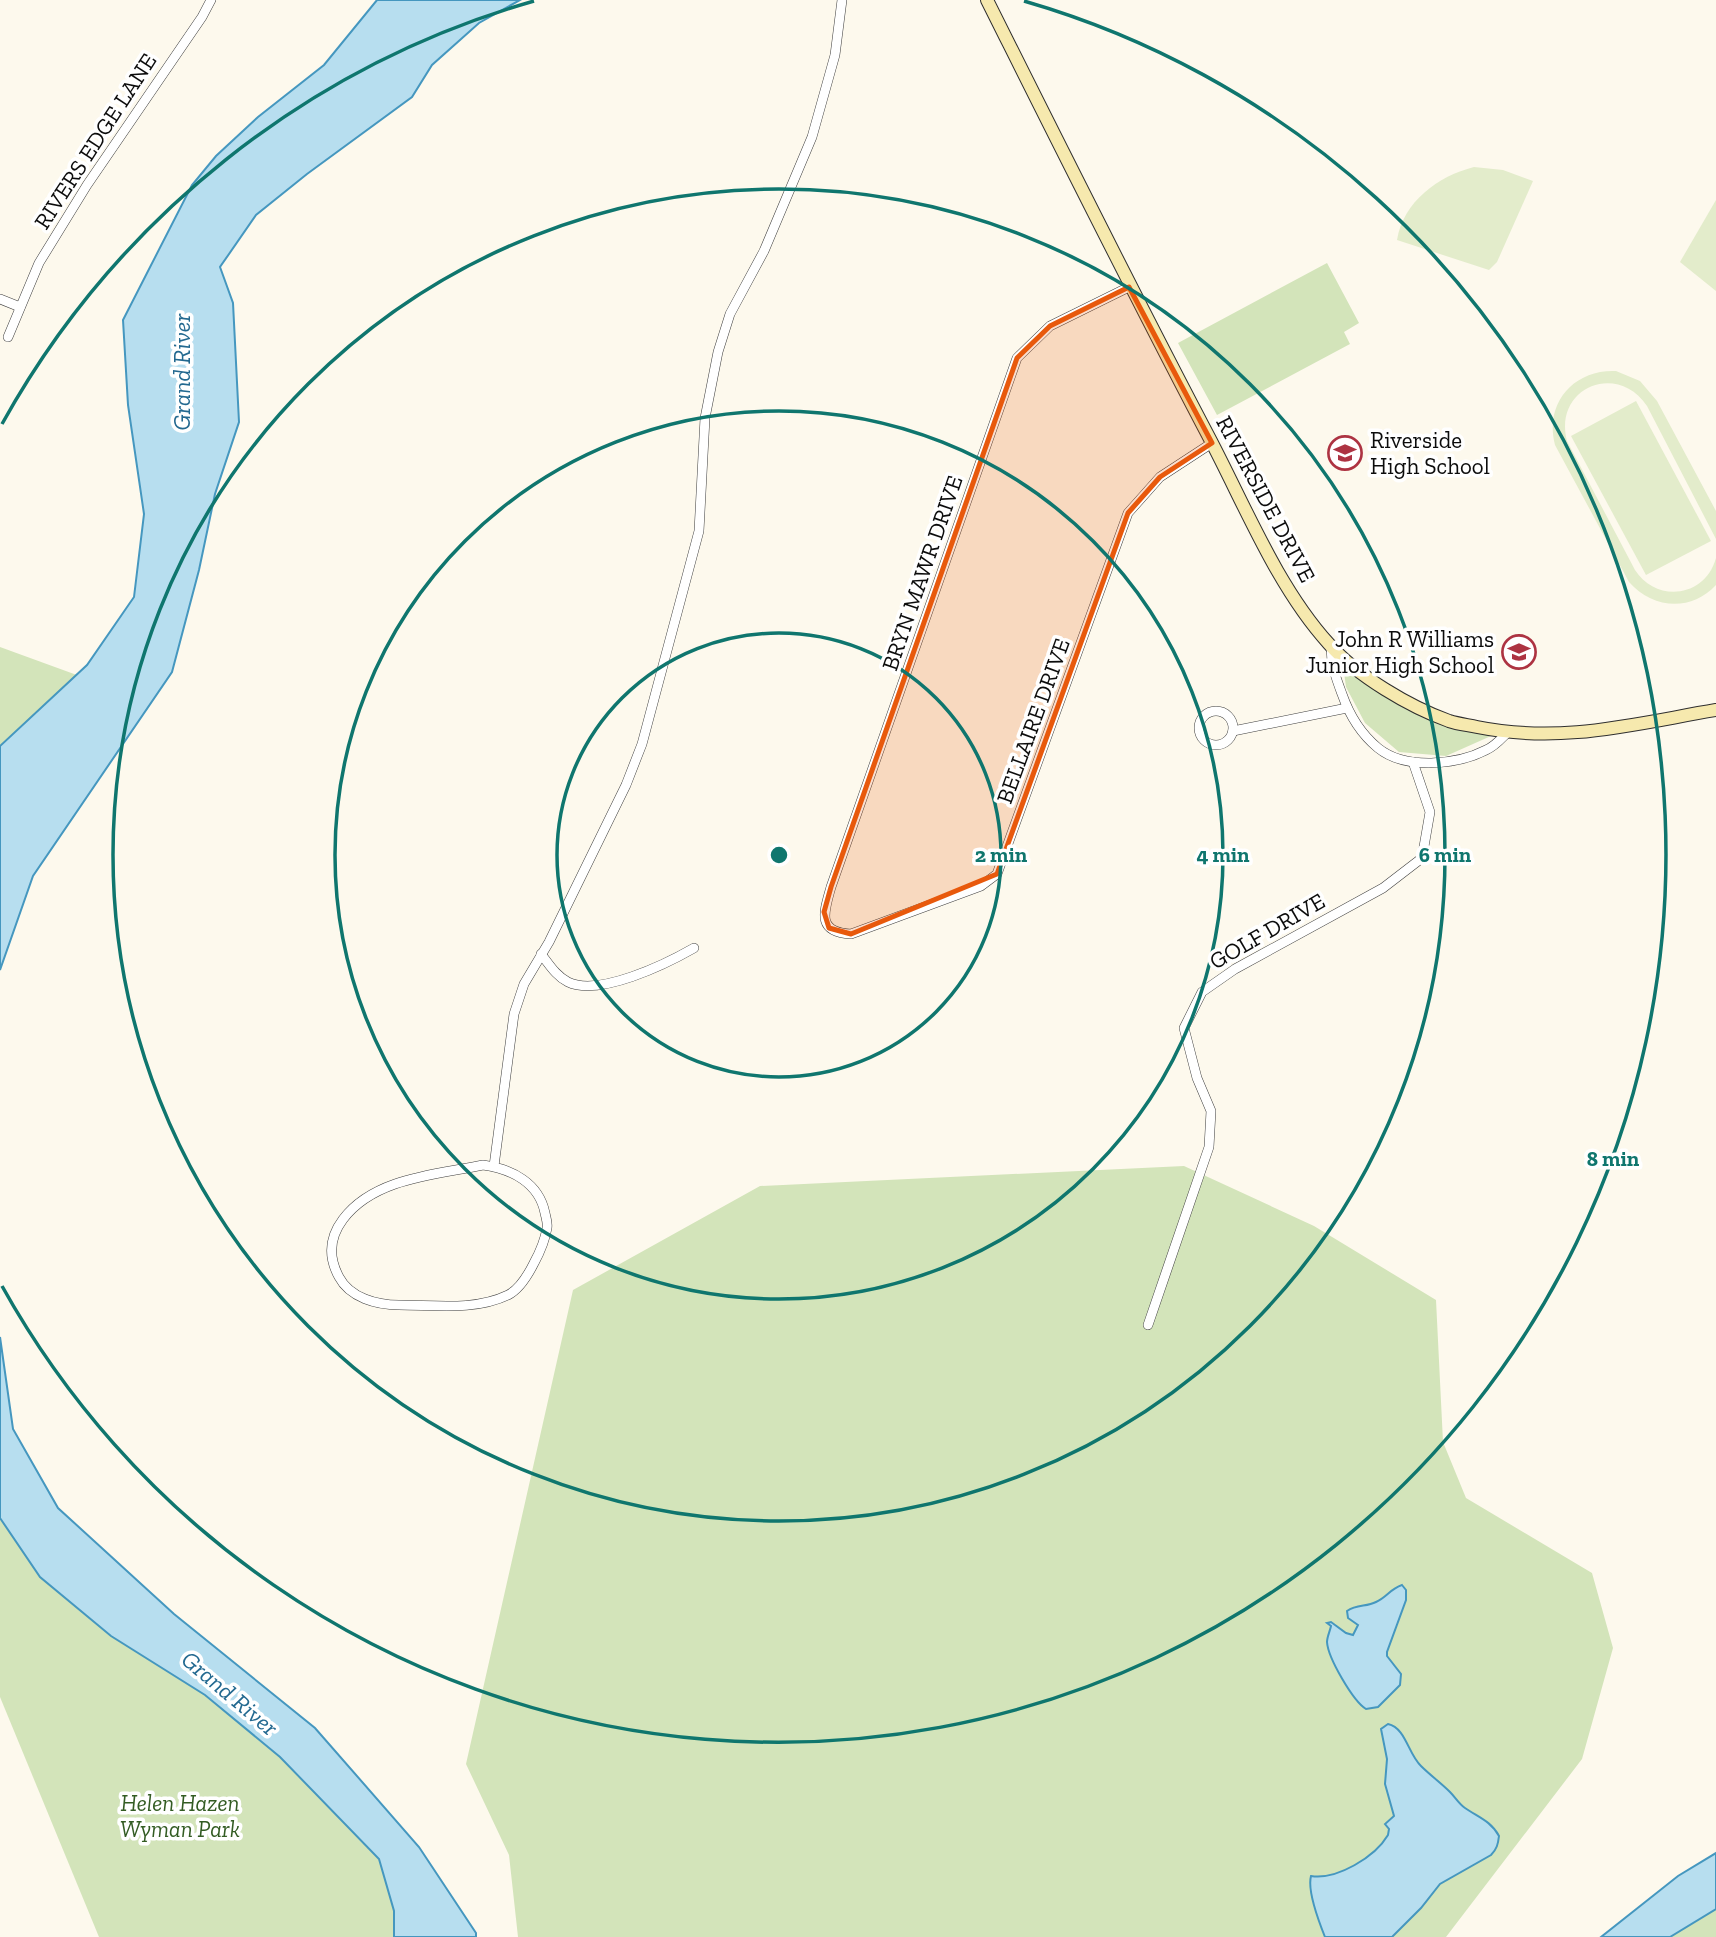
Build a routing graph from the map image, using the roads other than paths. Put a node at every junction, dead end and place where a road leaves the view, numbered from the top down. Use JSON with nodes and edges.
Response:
{"nodes":[{"id":1,"x":211,"y":0,"type":"edge"},
{"id":2,"x":842,"y":0,"type":"edge"},
{"id":3,"x":988,"y":0,"type":"edge"},
{"id":4,"x":1129,"y":287,"type":"junction"},
{"id":5,"x":0,"y":299,"type":"edge"},
{"id":6,"x":20,"y":307,"type":"junction"},
{"id":7,"x":8,"y":337,"type":"dead end"},
{"id":8,"x":1212,"y":443,"type":"junction"},
{"id":9,"x":1331,"y":648,"type":"junction"},
{"id":10,"x":1347,"y":708,"type":"junction"},
{"id":11,"x":1716,"y":710,"type":"edge"},
{"id":12,"x":1233,"y":731,"type":"dead end"},
{"id":13,"x":1507,"y":733,"type":"junction"},
{"id":14,"x":1413,"y":762,"type":"junction"},
{"id":15,"x":829,"y":928,"type":"joint"},
{"id":16,"x":694,"y":948,"type":"dead end"},
{"id":17,"x":541,"y":954,"type":"junction"},
{"id":18,"x":494,"y":1166,"type":"junction"},
{"id":19,"x":1148,"y":1325,"type":"dead end"}],
"edges":[{"from":1,"to":6,"type":"street","name":"RIVERS EDGE LANE"},
{"from":2,"to":17,"type":"street"},
{"from":3,"to":4,"type":"main road","name":"RIVERSIDE DRIVE"},
{"from":4,"to":8,"type":"main road","name":"RIVERSIDE DRIVE"},
{"from":4,"to":15,"type":"street","name":"BRYN MAWR DRIVE"},
{"from":5,"to":6,"type":"street"},
{"from":6,"to":7,"type":"street","name":"RIVERS EDGE LANE"},
{"from":8,"to":9,"type":"main road","name":"RIVERSIDE DRIVE"},
{"from":8,"to":15,"type":"street","name":"BELLAIRE DRIVE"},
{"from":9,"to":10,"type":"street"},
{"from":9,"to":13,"type":"main road","name":"RIVERSIDE DRIVE"},
{"from":10,"to":12,"type":"street"},
{"from":10,"to":14,"type":"street"},
{"from":11,"to":13,"type":"main road","name":"RIVERSIDE DRIVE"},
{"from":13,"to":14,"type":"street"},
{"from":14,"to":19,"type":"street","name":"GOLF DRIVE"},
{"from":16,"to":17,"type":"street"},
{"from":17,"to":18,"type":"street"},
{"from":18,"to":18,"type":"street"}]}
